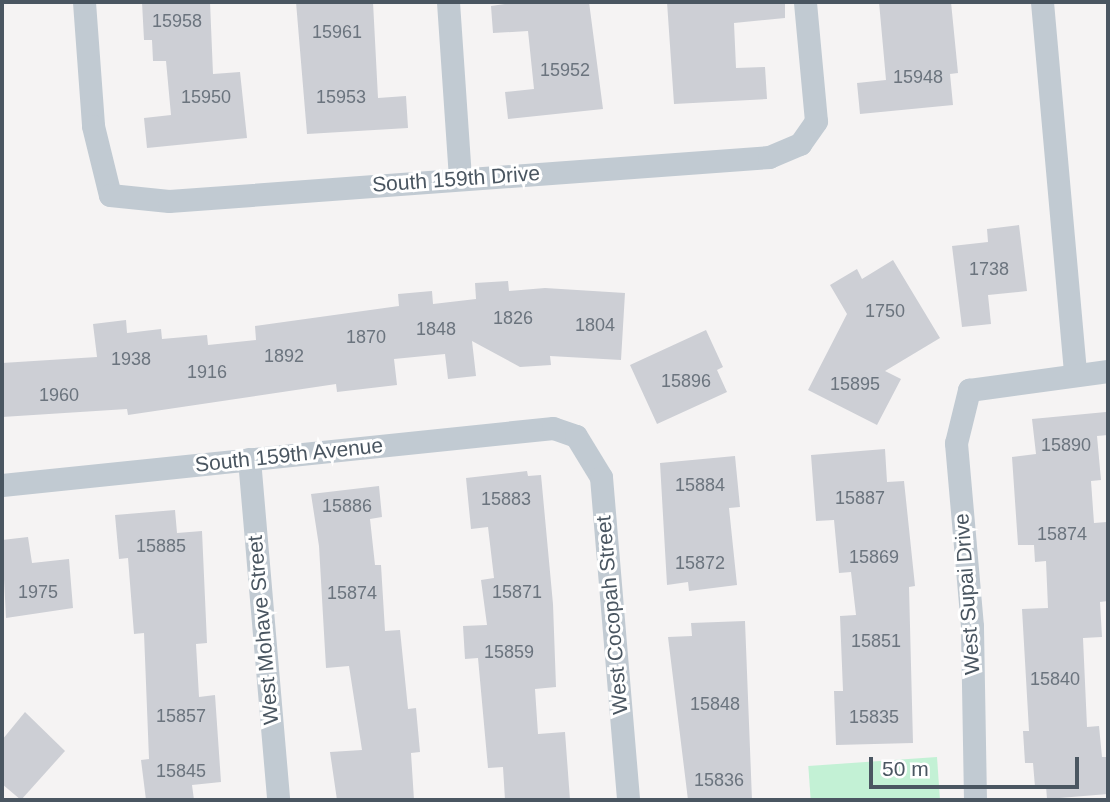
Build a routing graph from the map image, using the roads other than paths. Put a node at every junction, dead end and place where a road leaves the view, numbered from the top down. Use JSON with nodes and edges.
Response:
{"nodes":[{"id":1,"x":85,"y":2,"type":"edge"},
{"id":2,"x":448,"y":2,"type":"edge"},
{"id":3,"x":804,"y":2,"type":"edge"},
{"id":4,"x":1042,"y":2,"type":"edge"},
{"id":5,"x":460,"y":178,"type":"junction"},
{"id":6,"x":1108,"y":371,"type":"edge"},
{"id":7,"x":1075,"y":374,"type":"junction"},
{"id":8,"x":576,"y":436,"type":"joint"},
{"id":9,"x":249,"y":459,"type":"junction"},
{"id":10,"x":2,"y":485,"type":"edge"},
{"id":11,"x":278,"y":800,"type":"edge"},
{"id":12,"x":628,"y":800,"type":"edge"},
{"id":13,"x":975,"y":800,"type":"edge"}],
"edges":[{"from":1,"to":5,"type":"street","name":"South 159th Drive"},
{"from":2,"to":5,"type":"street"},
{"from":3,"to":5,"type":"street","name":"South 159th Drive"},
{"from":4,"to":7,"type":"street"},
{"from":6,"to":7,"type":"street"},
{"from":7,"to":13,"type":"street","name":"West Supai Drive"},
{"from":8,"to":9,"type":"street","name":"South 159th Avenue"},
{"from":8,"to":12,"type":"street","name":"West Cocopah Street"},
{"from":9,"to":10,"type":"street","name":"South 159th Avenue"},
{"from":9,"to":11,"type":"street","name":"West Mohave Street"}]}
